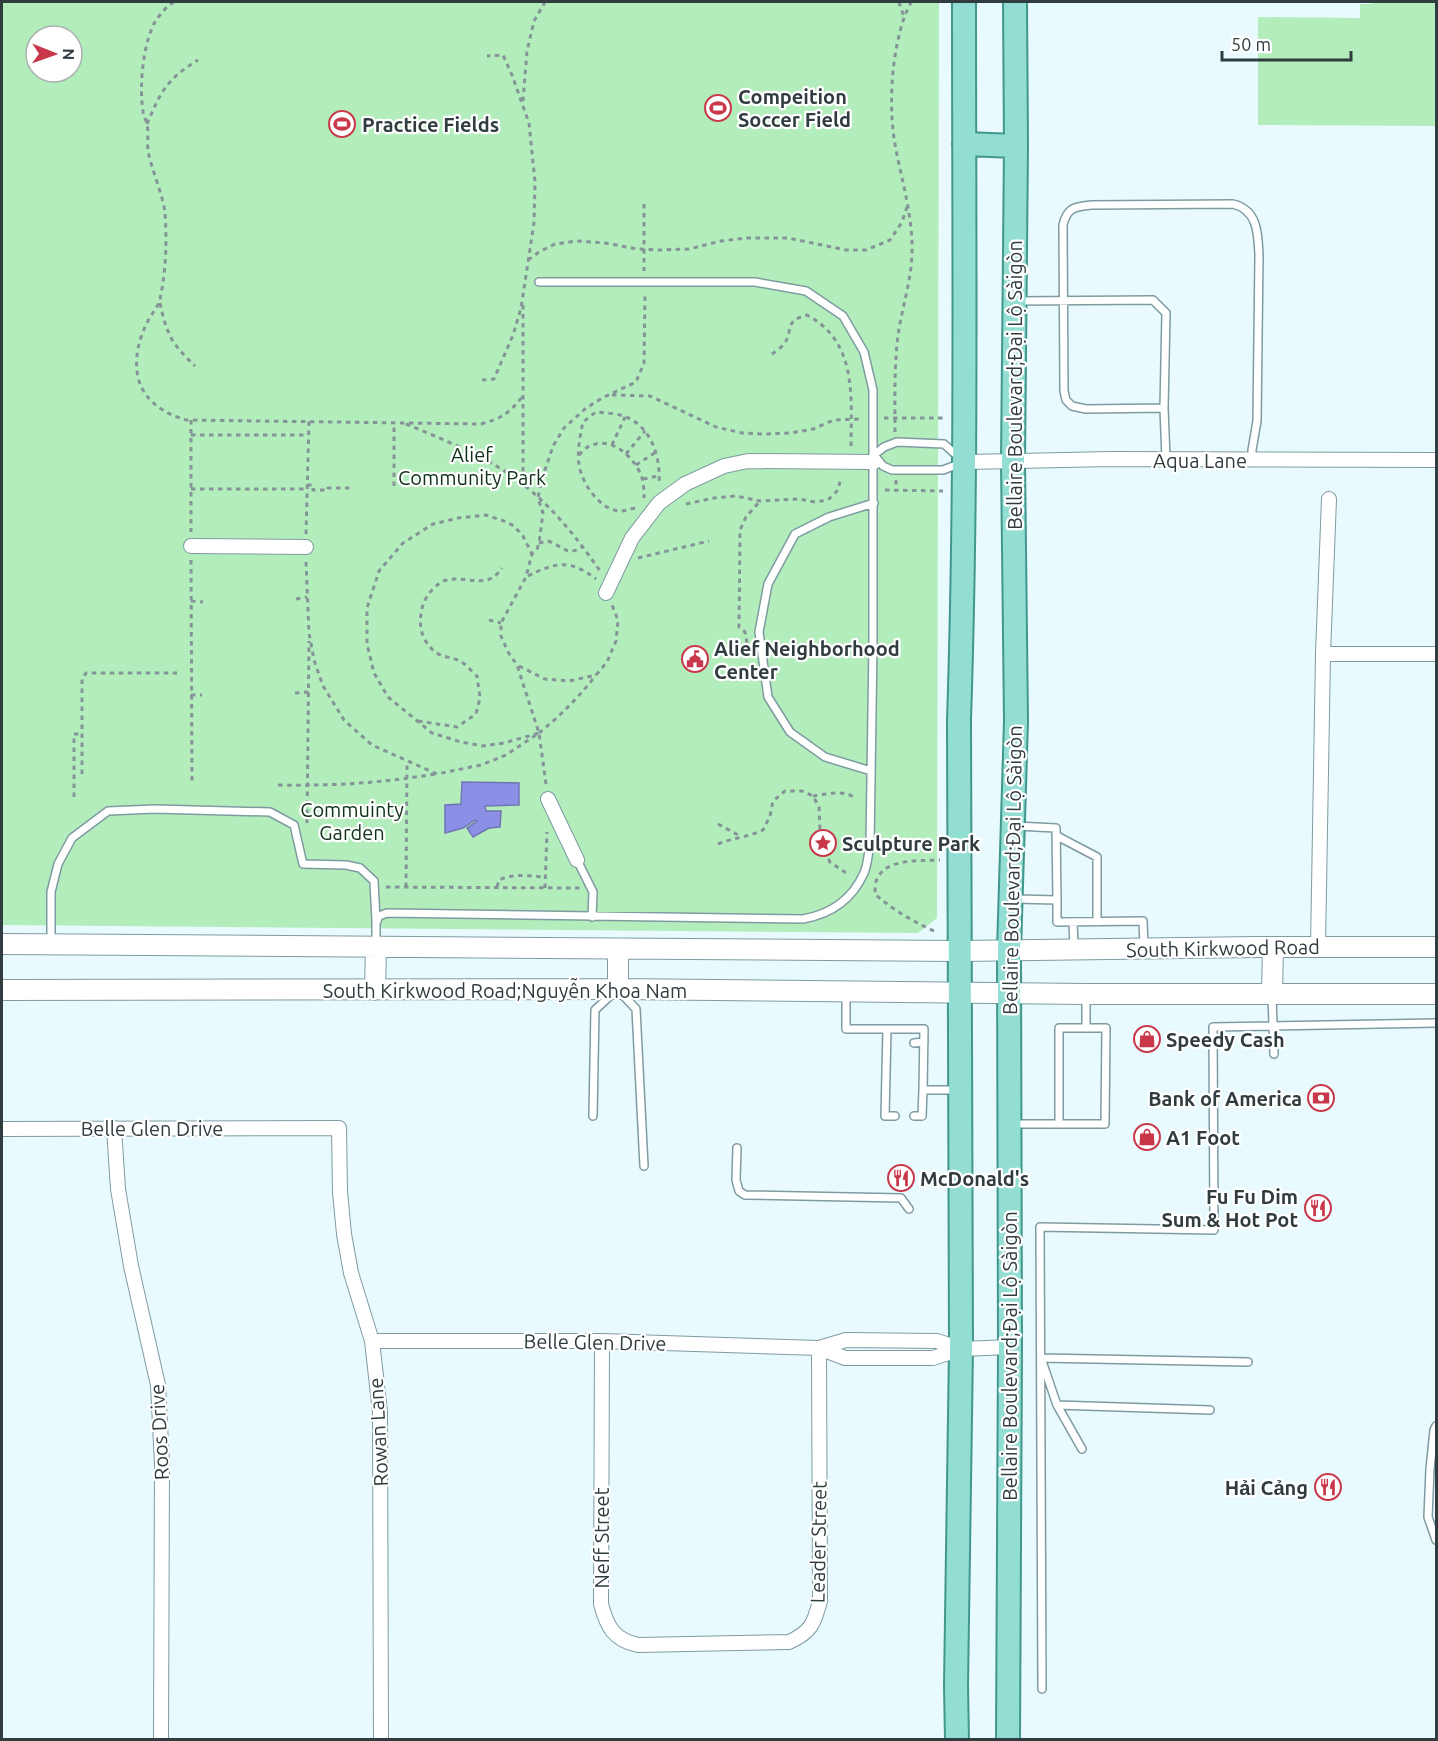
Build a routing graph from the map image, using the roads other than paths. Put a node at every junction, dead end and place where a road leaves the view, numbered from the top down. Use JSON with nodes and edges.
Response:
{"nodes":[{"id":1,"x":964,"y":2,"type":"edge"},
{"id":2,"x":1015,"y":2,"type":"edge"},
{"id":3,"x":964,"y":144,"type":"junction"},
{"id":4,"x":1016,"y":146,"type":"junction"},
{"id":5,"x":539,"y":282,"type":"dead end"},
{"id":6,"x":1014,"y":301,"type":"junction"},
{"id":7,"x":1063,"y":301,"type":"junction"},
{"id":8,"x":1164,"y":408,"type":"junction"},
{"id":9,"x":874,"y":458,"type":"junction"},
{"id":10,"x":1166,"y":459,"type":"junction"},
{"id":11,"x":1252,"y":460,"type":"junction"},
{"id":12,"x":1437,"y":460,"type":"edge"},
{"id":13,"x":964,"y":462,"type":"junction"},
{"id":14,"x":1013,"y":462,"type":"junction"},
{"id":15,"x":1329,"y":499,"type":"dead end"},
{"id":16,"x":874,"y":503,"type":"junction"},
{"id":17,"x":191,"y":546,"type":"road end"},
{"id":18,"x":306,"y":547,"type":"road end"},
{"id":19,"x":609,"y":589,"type":"road end"},
{"id":20,"x":1323,"y":654,"type":"junction"},
{"id":21,"x":1437,"y":654,"type":"edge"},
{"id":22,"x":871,"y":771,"type":"junction"},
{"id":23,"x":548,"y":799,"type":"road end"},
{"id":24,"x":1013,"y":826,"type":"junction"},
{"id":25,"x":1056,"y":836,"type":"junction"},
{"id":26,"x":578,"y":862,"type":"joint"},
{"id":27,"x":1010,"y":899,"type":"junction"},
{"id":28,"x":1057,"y":900,"type":"junction"},
{"id":29,"x":592,"y":917,"type":"junction"},
{"id":30,"x":1073,"y":922,"type":"junction"},
{"id":31,"x":1097,"y":922,"type":"junction"},
{"id":32,"x":376,"y":923,"type":"junction"},
{"id":33,"x":2,"y":944,"type":"edge"},
{"id":34,"x":51,"y":945,"type":"junction"},
{"id":35,"x":376,"y":947,"type":"junction"},
{"id":36,"x":1273,"y":947,"type":"junction"},
{"id":37,"x":1318,"y":947,"type":"junction"},
{"id":38,"x":1437,"y":947,"type":"edge"},
{"id":39,"x":618,"y":949,"type":"junction"},
{"id":40,"x":1144,"y":949,"type":"junction"},
{"id":41,"x":1074,"y":950,"type":"junction"},
{"id":42,"x":959,"y":951,"type":"junction"},
{"id":43,"x":1009,"y":951,"type":"junction"},
{"id":44,"x":618,"y":989,"type":"junction"},
{"id":45,"x":2,"y":990,"type":"edge"},
{"id":46,"x":375,"y":990,"type":"junction"},
{"id":47,"x":846,"y":991,"type":"junction"},
{"id":48,"x":959,"y":992,"type":"junction"},
{"id":49,"x":1009,"y":992,"type":"junction"},
{"id":50,"x":1437,"y":993,"type":"edge"},
{"id":51,"x":1086,"y":994,"type":"junction"},
{"id":52,"x":1272,"y":994,"type":"junction"},
{"id":53,"x":1437,"y":1023,"type":"edge"},
{"id":54,"x":1272,"y":1025,"type":"junction"},
{"id":55,"x":1086,"y":1028,"type":"junction"},
{"id":56,"x":887,"y":1029,"type":"junction"},
{"id":57,"x":914,"y":1042,"type":"dead end"},
{"id":58,"x":924,"y":1042,"type":"junction"},
{"id":59,"x":1274,"y":1054,"type":"dead end"},
{"id":60,"x":914,"y":1056,"type":"dead end"},
{"id":61,"x":923,"y":1056,"type":"junction"},
{"id":62,"x":886,"y":1078,"type":"junction"},
{"id":63,"x":895,"y":1078,"type":"dead end"},
{"id":64,"x":914,"y":1078,"type":"dead end"},
{"id":65,"x":923,"y":1078,"type":"junction"},
{"id":66,"x":923,"y":1090,"type":"junction"},
{"id":67,"x":960,"y":1090,"type":"junction"},
{"id":68,"x":886,"y":1100,"type":"junction"},
{"id":69,"x":895,"y":1100,"type":"dead end"},
{"id":70,"x":593,"y":1116,"type":"dead end"},
{"id":71,"x":895,"y":1116,"type":"dead end"},
{"id":72,"x":914,"y":1116,"type":"dead end"},
{"id":73,"x":1009,"y":1124,"type":"junction"},
{"id":74,"x":1059,"y":1124,"type":"junction"},
{"id":75,"x":114,"y":1128,"type":"junction"},
{"id":76,"x":339,"y":1128,"type":"joint"},
{"id":77,"x":2,"y":1129,"type":"edge"},
{"id":78,"x":737,"y":1148,"type":"dead end"},
{"id":79,"x":644,"y":1166,"type":"dead end"},
{"id":80,"x":909,"y":1209,"type":"dead end"},
{"id":81,"x":372,"y":1341,"type":"junction"},
{"id":82,"x":602,"y":1341,"type":"junction"},
{"id":83,"x":1010,"y":1347,"type":"junction"},
{"id":84,"x":819,"y":1348,"type":"junction"},
{"id":85,"x":961,"y":1349,"type":"junction"},
{"id":86,"x":1041,"y":1358,"type":"junction"},
{"id":87,"x":1248,"y":1362,"type":"dead end"},
{"id":88,"x":1057,"y":1406,"type":"junction"},
{"id":89,"x":1210,"y":1410,"type":"dead end"},
{"id":90,"x":1437,"y":1426,"type":"edge"},
{"id":91,"x":1082,"y":1449,"type":"dead end"},
{"id":92,"x":1437,"y":1540,"type":"edge"},
{"id":93,"x":709,"y":1644,"type":"joint"},
{"id":94,"x":1042,"y":1689,"type":"dead end"},
{"id":95,"x":161,"y":1740,"type":"edge"},
{"id":96,"x":381,"y":1740,"type":"edge"},
{"id":97,"x":957,"y":1740,"type":"edge"},
{"id":98,"x":1008,"y":1740,"type":"edge"}],
"edges":[{"from":1,"to":3,"type":"main road"},
{"from":2,"to":4,"type":"main road","name":"Bellaire Boulevard;Đại Lộ Sàigòn"},
{"from":3,"to":4,"type":"main road"},
{"from":3,"to":13,"type":"main road"},
{"from":4,"to":6,"type":"main road","name":"Bellaire Boulevard;Đại Lộ Sàigòn"},
{"from":5,"to":9,"type":"lane"},
{"from":6,"to":7,"type":"lane"},
{"from":6,"to":14,"type":"main road","name":"Bellaire Boulevard;Đại Lộ Sàigòn"},
{"from":7,"to":8,"type":"lane"},
{"from":7,"to":8,"type":"lane"},
{"from":7,"to":11,"type":"lane"},
{"from":8,"to":10,"type":"lane"},
{"from":9,"to":13,"type":"lane"},
{"from":9,"to":13,"type":"lane"},
{"from":9,"to":16,"type":"lane"},
{"from":9,"to":19,"type":"street"},
{"from":10,"to":11,"type":"street","name":"Aqua Lane"},
{"from":10,"to":14,"type":"street","name":"Aqua Lane"},
{"from":11,"to":12,"type":"street","name":"Aqua Lane"},
{"from":13,"to":14,"type":"street","name":"Aqua Lane"},
{"from":13,"to":42,"type":"main road"},
{"from":14,"to":24,"type":"main road","name":"Bellaire Boulevard;Đại Lộ Sàigòn"},
{"from":15,"to":20,"type":"street"},
{"from":16,"to":22,"type":"lane"},
{"from":16,"to":22,"type":"lane"},
{"from":17,"to":18,"type":"street"},
{"from":20,"to":21,"type":"street"},
{"from":20,"to":37,"type":"street"},
{"from":22,"to":29,"type":"lane"},
{"from":23,"to":26,"type":"street"},
{"from":24,"to":25,"type":"lane"},
{"from":24,"to":27,"type":"main road","name":"Bellaire Boulevard;Đại Lộ Sàigòn"},
{"from":25,"to":28,"type":"lane"},
{"from":25,"to":31,"type":"lane"},
{"from":26,"to":29,"type":"lane"},
{"from":27,"to":28,"type":"lane"},
{"from":27,"to":43,"type":"main road","name":"Bellaire Boulevard;Đại Lộ Sàigòn"},
{"from":28,"to":30,"type":"lane"},
{"from":29,"to":32,"type":"lane"},
{"from":30,"to":31,"type":"lane"},
{"from":30,"to":41,"type":"lane"},
{"from":31,"to":40,"type":"lane"},
{"from":32,"to":34,"type":"lane"},
{"from":32,"to":35,"type":"lane"},
{"from":33,"to":34,"type":"main road","name":"South Kirkwood Road;Nguyễn Khoa Nam"},
{"from":34,"to":35,"type":"main road","name":"South Kirkwood Road;Nguyễn Khoa Nam"},
{"from":35,"to":39,"type":"main road","name":"South Kirkwood Road;Nguyễn Khoa Nam"},
{"from":35,"to":46,"type":"main road"},
{"from":36,"to":37,"type":"main road","name":"South Kirkwood Road"},
{"from":36,"to":40,"type":"main road","name":"South Kirkwood Road"},
{"from":36,"to":52,"type":"main road"},
{"from":37,"to":38,"type":"main road","name":"South Kirkwood Road"},
{"from":39,"to":42,"type":"main road","name":"South Kirkwood Road;Nguyễn Khoa Nam"},
{"from":39,"to":44,"type":"main road"},
{"from":40,"to":41,"type":"main road","name":"South Kirkwood Road"},
{"from":41,"to":43,"type":"main road","name":"South Kirkwood Road"},
{"from":42,"to":43,"type":"main road","name":"South Kirkwood Road;Nguyễn Khoa Nam"},
{"from":42,"to":48,"type":"main road"},
{"from":43,"to":49,"type":"main road","name":"Bellaire Boulevard;Đại Lộ Sàigòn"},
{"from":44,"to":46,"type":"main road","name":"South Kirkwood Road;Nguyễn Khoa Nam"},
{"from":44,"to":47,"type":"main road","name":"South Kirkwood Road;Nguyễn Khoa Nam"},
{"from":44,"to":70,"type":"lane"},
{"from":44,"to":79,"type":"lane"},
{"from":45,"to":46,"type":"main road","name":"South Kirkwood Road;Nguyễn Khoa Nam"},
{"from":47,"to":48,"type":"main road","name":"South Kirkwood Road;Nguyễn Khoa Nam"},
{"from":47,"to":56,"type":"lane"},
{"from":48,"to":49,"type":"main road","name":"South Kirkwood Road;Nguyễn Khoa Nam"},
{"from":48,"to":67,"type":"main road"},
{"from":49,"to":51,"type":"main road"},
{"from":49,"to":73,"type":"main road","name":"Bellaire Boulevard;Đại Lộ Sàigòn"},
{"from":50,"to":52,"type":"main road"},
{"from":51,"to":52,"type":"main road"},
{"from":51,"to":55,"type":"lane"},
{"from":52,"to":54,"type":"lane"},
{"from":53,"to":54,"type":"lane"},
{"from":54,"to":59,"type":"lane"},
{"from":54,"to":86,"type":"lane"},
{"from":55,"to":74,"type":"lane"},
{"from":55,"to":74,"type":"lane"},
{"from":56,"to":58,"type":"lane"},
{"from":56,"to":62,"type":"lane"},
{"from":57,"to":58,"type":"lane"},
{"from":58,"to":61,"type":"lane"},
{"from":60,"to":61,"type":"lane"},
{"from":61,"to":65,"type":"lane"},
{"from":62,"to":63,"type":"lane"},
{"from":62,"to":68,"type":"lane"},
{"from":64,"to":65,"type":"lane"},
{"from":65,"to":66,"type":"lane"},
{"from":66,"to":67,"type":"lane"},
{"from":66,"to":72,"type":"lane"},
{"from":67,"to":85,"type":"main road"},
{"from":68,"to":69,"type":"lane"},
{"from":68,"to":71,"type":"lane"},
{"from":73,"to":74,"type":"lane"},
{"from":73,"to":83,"type":"main road","name":"Bellaire Boulevard;Đại Lộ Sàigòn"},
{"from":75,"to":76,"type":"street","name":"Belle Glen Drive"},
{"from":75,"to":77,"type":"street","name":"Belle Glen Drive"},
{"from":75,"to":95,"type":"street","name":"Roos Drive"},
{"from":76,"to":81,"type":"street","name":"Rowan Lane"},
{"from":78,"to":80,"type":"lane"},
{"from":81,"to":82,"type":"street","name":"Belle Glen Drive"},
{"from":81,"to":96,"type":"street","name":"Rowan Lane"},
{"from":82,"to":84,"type":"street","name":"Belle Glen Drive"},
{"from":82,"to":93,"type":"street","name":"Neff Street"},
{"from":83,"to":85,"type":"street","name":"Belle Glen Drive"},
{"from":83,"to":98,"type":"main road","name":"Bellaire Boulevard;Đại Lộ Sàigòn"},
{"from":84,"to":85,"type":"street","name":"Belle Glen Drive"},
{"from":84,"to":93,"type":"street","name":"Leader Street"},
{"from":85,"to":97,"type":"main road"},
{"from":86,"to":87,"type":"lane"},
{"from":86,"to":88,"type":"lane"},
{"from":86,"to":94,"type":"lane"},
{"from":88,"to":89,"type":"lane"},
{"from":88,"to":91,"type":"lane"},
{"from":90,"to":92,"type":"lane"}]}
